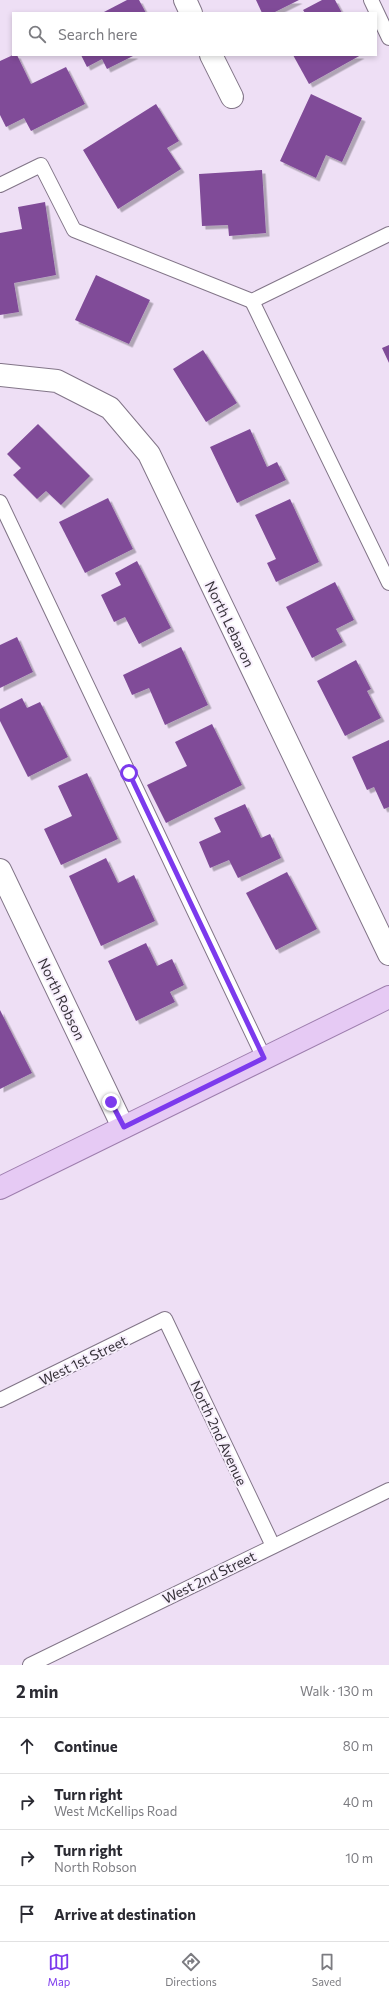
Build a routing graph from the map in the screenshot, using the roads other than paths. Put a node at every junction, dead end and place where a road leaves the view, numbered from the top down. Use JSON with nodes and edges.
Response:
{"nodes":[{"id":1,"x":185,"y":0,"type":"edge"},
{"id":2,"x":371,"y":0,"type":"edge"},
{"id":3,"x":191,"y":12,"type":"edge"},
{"id":4,"x":377,"y":12,"type":"edge"},
{"id":5,"x":377,"y":13,"type":"edge"},
{"id":6,"x":389,"y":38,"type":"edge"},
{"id":7,"x":212,"y":56,"type":"edge"},
{"id":8,"x":232,"y":97,"type":"dead end"},
{"id":9,"x":0,"y":185,"type":"edge"},
{"id":10,"x":389,"y":234,"type":"edge"},
{"id":11,"x":252,"y":301,"type":"junction"},
{"id":12,"x":0,"y":375,"type":"edge"},
{"id":13,"x":0,"y":502,"type":"edge"},
{"id":14,"x":389,"y":583,"type":"edge"},
{"id":15,"x":0,"y":870,"type":"edge"},
{"id":16,"x":389,"y":954,"type":"edge"},
{"id":17,"x":389,"y":997,"type":"edge"},
{"id":18,"x":264,"y":1058,"type":"junction"},
{"id":19,"x":124,"y":1127,"type":"junction"},
{"id":20,"x":0,"y":1188,"type":"edge"},
{"id":21,"x":165,"y":1319,"type":"joint"},
{"id":22,"x":0,"y":1400,"type":"edge"},
{"id":23,"x":389,"y":1490,"type":"edge"},
{"id":24,"x":273,"y":1546,"type":"junction"},
{"id":25,"x":30,"y":1665,"type":"edge"}],
"edges":[{"from":1,"to":3,"type":"street"},
{"from":2,"to":4,"type":"lane"},
{"from":5,"to":6,"type":"lane"},
{"from":7,"to":8,"type":"street"},
{"from":9,"to":11,"type":"lane"},
{"from":10,"to":11,"type":"lane"},
{"from":11,"to":14,"type":"lane"},
{"from":12,"to":16,"type":"street","name":"North Lebaron"},
{"from":13,"to":18,"type":"lane"},
{"from":15,"to":19,"type":"street","name":"North Robson"},
{"from":17,"to":18,"type":"main road"},
{"from":18,"to":19,"type":"main road"},
{"from":19,"to":20,"type":"main road"},
{"from":21,"to":22,"type":"lane","name":"West 1st Street"},
{"from":21,"to":24,"type":"lane","name":"North 2nd Avenue"},
{"from":23,"to":24,"type":"lane","name":"West 2nd Street"},
{"from":24,"to":25,"type":"lane","name":"West 2nd Street"}]}
